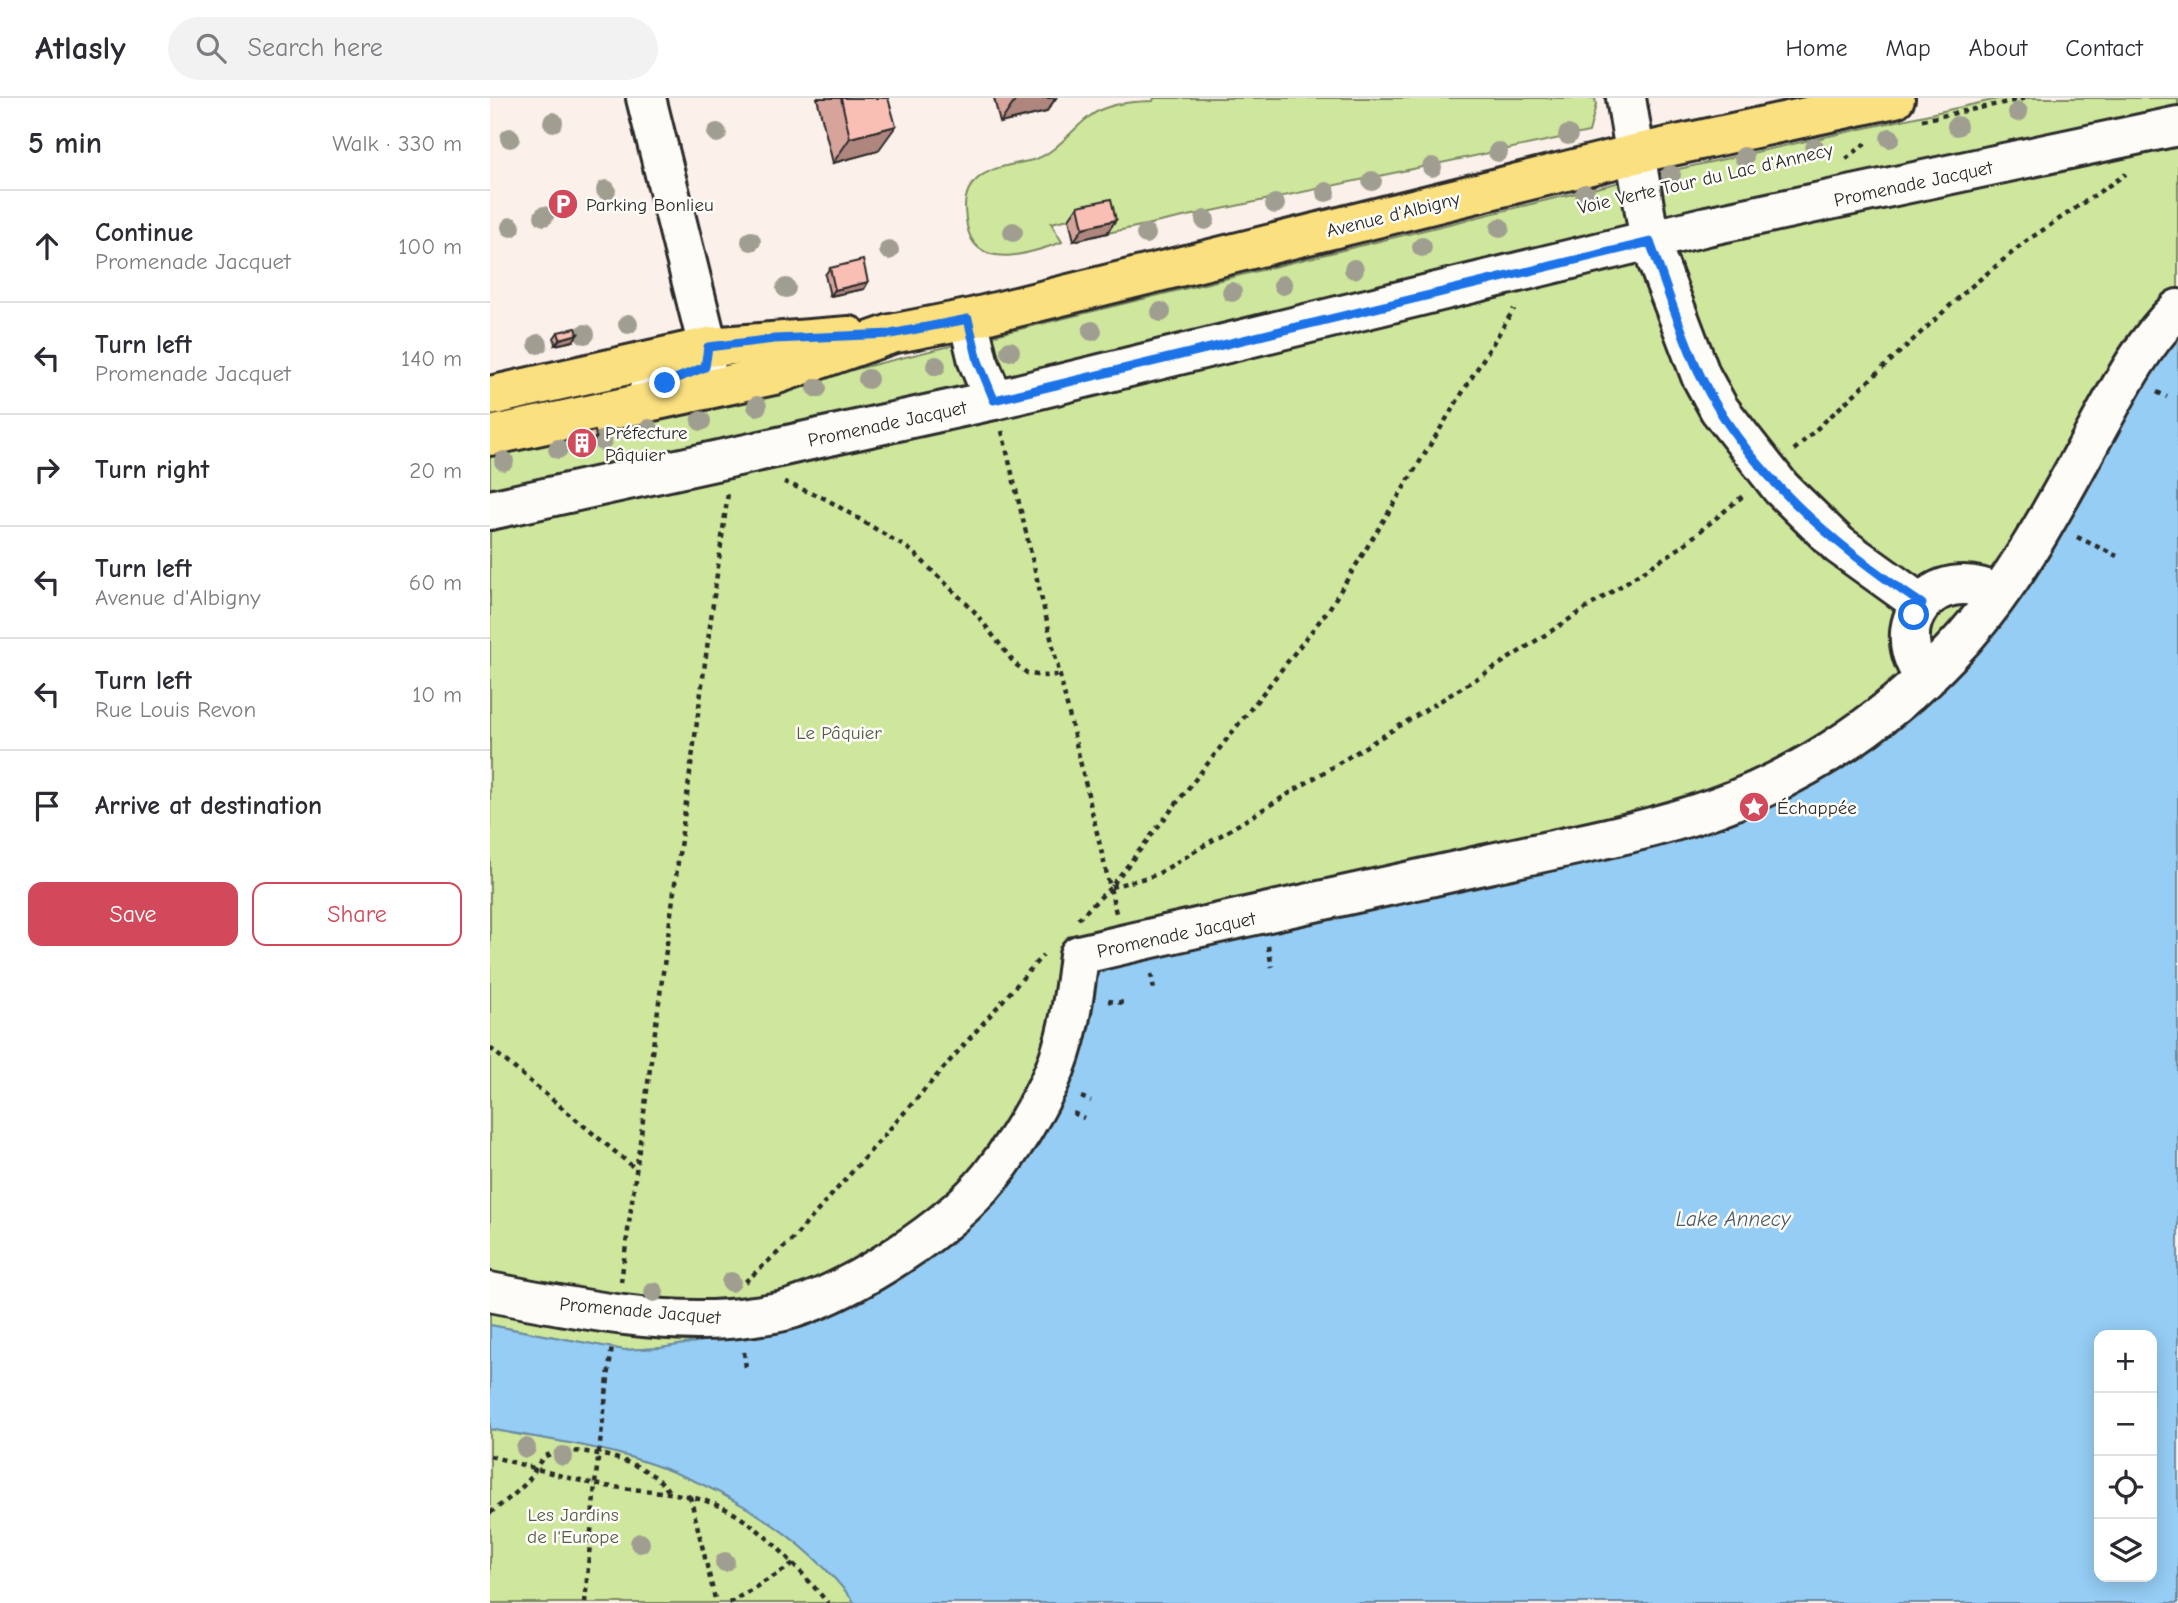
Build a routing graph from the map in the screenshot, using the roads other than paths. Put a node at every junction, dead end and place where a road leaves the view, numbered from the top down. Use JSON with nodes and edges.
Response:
{"nodes":[{"id":1,"x":646,"y":98,"type":"edge"},
{"id":2,"x":1626,"y":98,"type":"edge"},
{"id":3,"x":1903,"y":110,"type":"edge"},
{"id":4,"x":2178,"y":126,"type":"edge"},
{"id":5,"x":1636,"y":154,"type":"junction"},
{"id":6,"x":1650,"y":242,"type":"junction"},
{"id":7,"x":2178,"y":309,"type":"edge"},
{"id":8,"x":968,"y":319,"type":"junction"},
{"id":9,"x":891,"y":334,"type":"junction"},
{"id":10,"x":708,"y":347,"type":"junction"},
{"id":11,"x":490,"y":396,"type":"edge"},
{"id":12,"x":994,"y":400,"type":"junction"},
{"id":13,"x":544,"y":424,"type":"junction"},
{"id":14,"x":490,"y":436,"type":"edge"},
{"id":15,"x":490,"y":510,"type":"edge"},
{"id":16,"x":1997,"y":594,"type":"junction"},
{"id":17,"x":1922,"y":604,"type":"junction"},
{"id":18,"x":1926,"y":679,"type":"junction"},
{"id":19,"x":490,"y":1292,"type":"edge"}],
"edges":[{"from":1,"to":10,"type":"street"},
{"from":2,"to":5,"type":"street"},
{"from":3,"to":5,"type":"main road","name":"Avenue d'Albigny"},
{"from":4,"to":6,"type":"street","name":"Promenade Jacquet"},
{"from":5,"to":6,"type":"street"},
{"from":5,"to":8,"type":"main road","name":"Avenue d'Albigny"},
{"from":6,"to":12,"type":"street","name":"Promenade Jacquet"},
{"from":6,"to":17,"type":"street"},
{"from":7,"to":16,"type":"street","name":"Promenade Jacquet"},
{"from":8,"to":9,"type":"main road","name":"Avenue d'Albigny"},
{"from":8,"to":12,"type":"street"},
{"from":9,"to":10,"type":"main road","name":"Avenue d'Albigny"},
{"from":9,"to":13,"type":"main road","name":"Avenue d'Albigny"},
{"from":10,"to":11,"type":"main road","name":"Avenue d'Albigny"},
{"from":10,"to":13,"type":"street"},
{"from":12,"to":15,"type":"street","name":"Promenade Jacquet"},
{"from":13,"to":14,"type":"main road","name":"Avenue d'Albigny"},
{"from":16,"to":17,"type":"street"},
{"from":16,"to":18,"type":"street","name":"Promenade Jacquet"},
{"from":17,"to":18,"type":"street"},
{"from":18,"to":19,"type":"street","name":"Promenade Jacquet"}]}
